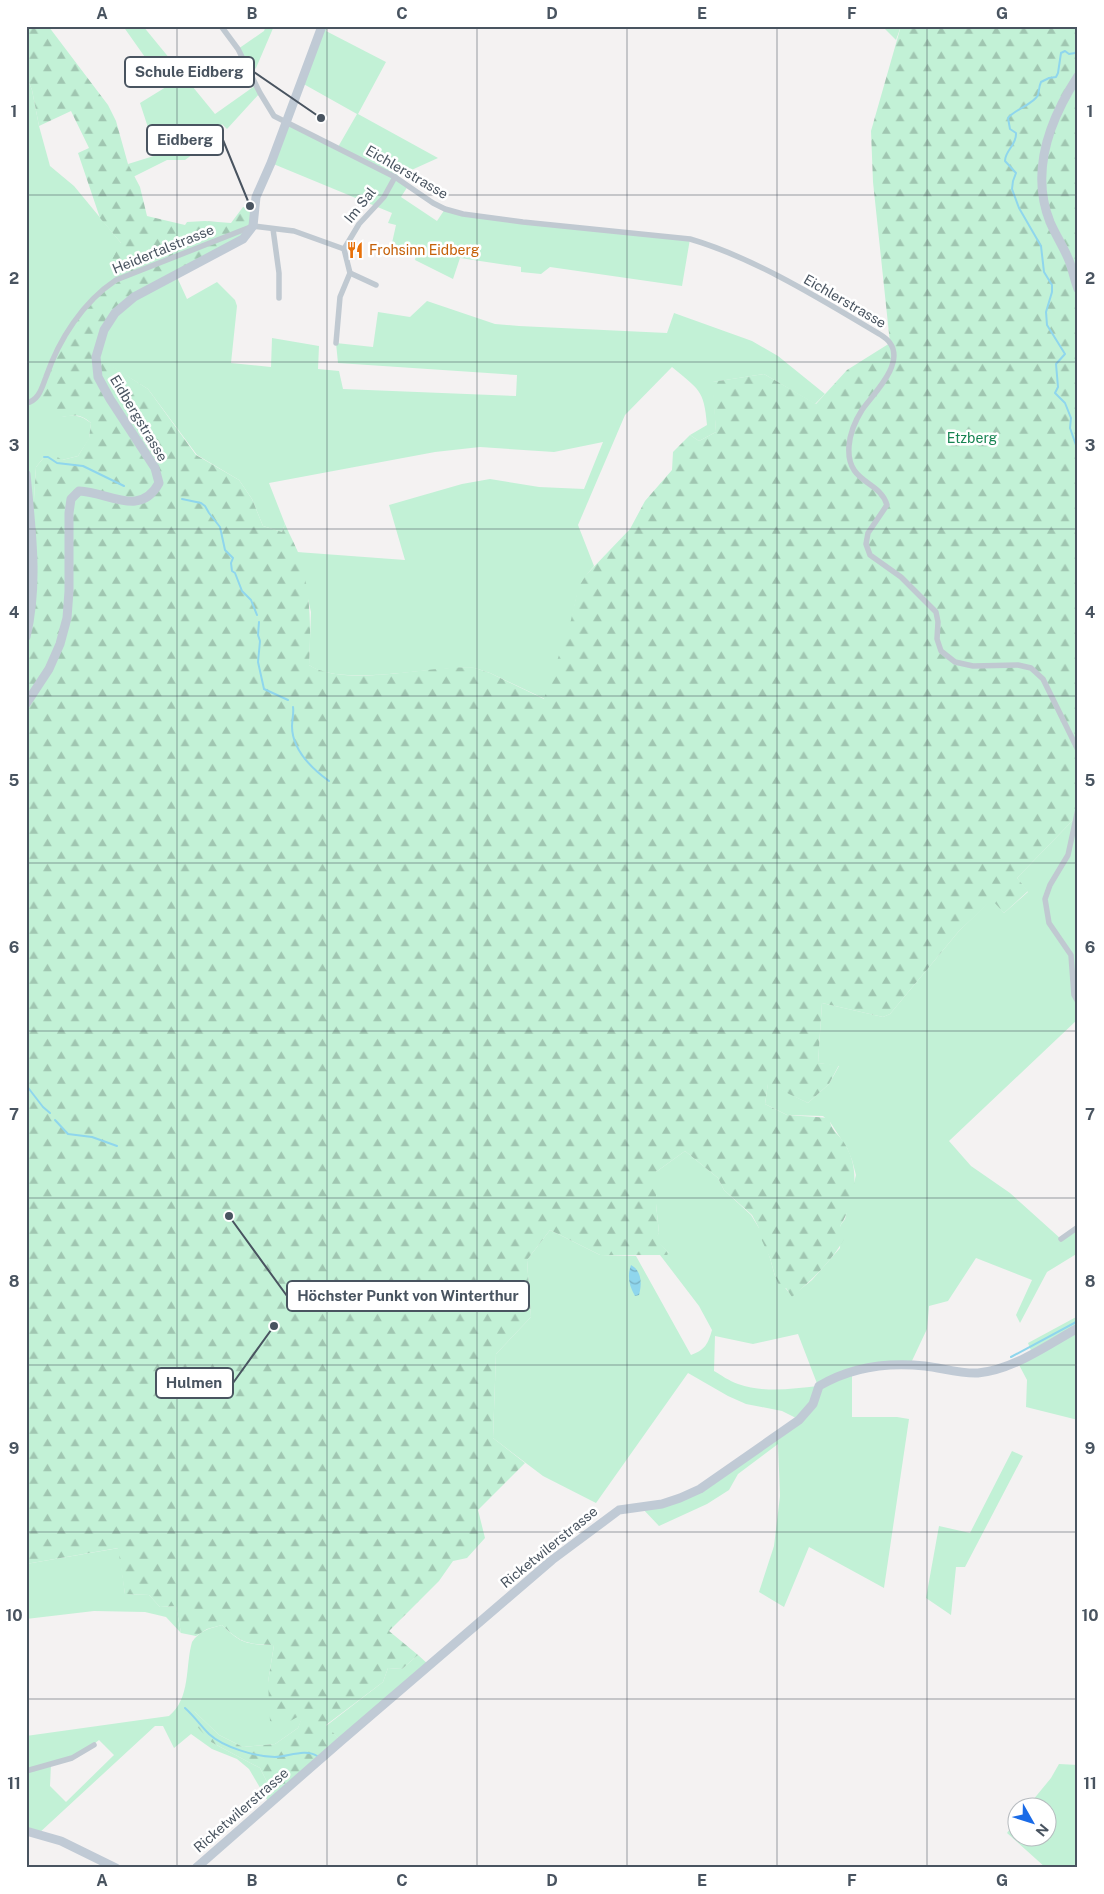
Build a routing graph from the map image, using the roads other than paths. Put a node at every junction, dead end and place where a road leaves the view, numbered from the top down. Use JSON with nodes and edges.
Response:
{"nodes":[{"id":1,"x":221,"y":26,"type":"edge"},
{"id":2,"x":322,"y":26,"type":"edge"},
{"id":3,"x":1078,"y":76,"type":"edge"},
{"id":4,"x":285,"y":123,"type":"junction"},
{"id":5,"x":395,"y":177,"type":"junction"},
{"id":6,"x":253,"y":226,"type":"junction"},
{"id":7,"x":273,"y":229,"type":"junction"},
{"id":8,"x":344,"y":249,"type":"junction"},
{"id":9,"x":350,"y":274,"type":"junction"},
{"id":10,"x":376,"y":284,"type":"dead end"},
{"id":11,"x":1078,"y":289,"type":"edge"},
{"id":12,"x":279,"y":298,"type":"dead end"},
{"id":13,"x":336,"y":343,"type":"dead end"},
{"id":14,"x":26,"y":403,"type":"edge"},
{"id":15,"x":26,"y":474,"type":"edge"},
{"id":16,"x":26,"y":637,"type":"edge"},
{"id":17,"x":26,"y":704,"type":"edge"},
{"id":18,"x":1078,"y":750,"type":"edge"},
{"id":19,"x":1078,"y":809,"type":"edge"},
{"id":20,"x":1078,"y":1002,"type":"edge"},
{"id":21,"x":1078,"y":1227,"type":"edge"},
{"id":22,"x":1061,"y":1239,"type":"dead end"},
{"id":23,"x":1078,"y":1328,"type":"edge"},
{"id":24,"x":94,"y":1745,"type":"dead end"},
{"id":25,"x":26,"y":1771,"type":"edge"},
{"id":26,"x":26,"y":1831,"type":"edge"},
{"id":27,"x":116,"y":1868,"type":"edge"},
{"id":28,"x":196,"y":1868,"type":"edge"}],
"edges":[{"from":1,"to":4,"type":"street"},
{"from":2,"to":4,"type":"street"},
{"from":3,"to":11,"type":"street"},
{"from":4,"to":5,"type":"street","name":"Eichlerstrasse"},
{"from":4,"to":6,"type":"street"},
{"from":5,"to":8,"type":"street","name":"Im Sal"},
{"from":5,"to":18,"type":"street","name":"Eichlerstrasse"},
{"from":6,"to":7,"type":"street"},
{"from":6,"to":14,"type":"street","name":"Heidertalstrasse"},
{"from":6,"to":17,"type":"street","name":"Eidbergstrasse"},
{"from":7,"to":8,"type":"street"},
{"from":7,"to":12,"type":"street"},
{"from":8,"to":9,"type":"street"},
{"from":9,"to":10,"type":"street"},
{"from":9,"to":13,"type":"street"},
{"from":15,"to":16,"type":"street"},
{"from":19,"to":20,"type":"street"},
{"from":21,"to":22,"type":"street"},
{"from":23,"to":28,"type":"street","name":"Ricketwilerstrasse"},
{"from":24,"to":25,"type":"street"},
{"from":26,"to":27,"type":"street"}]}
